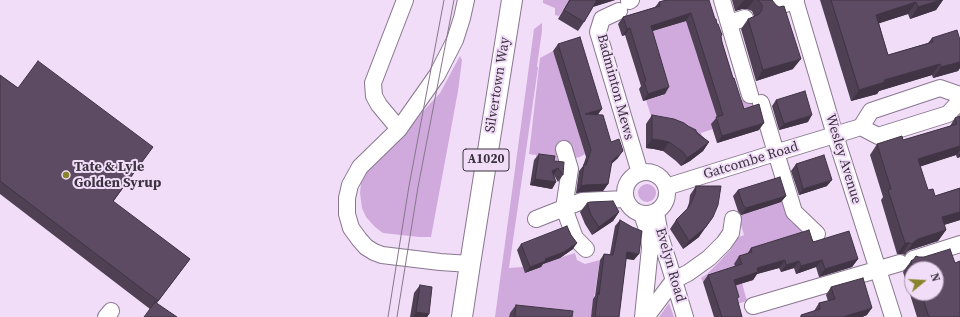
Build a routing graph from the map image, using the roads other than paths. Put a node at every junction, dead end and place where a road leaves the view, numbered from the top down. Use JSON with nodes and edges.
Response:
{"nodes":[{"id":1,"x":405,"y":0,"type":"edge"},
{"id":2,"x":466,"y":0,"type":"edge"},
{"id":3,"x":512,"y":0,"type":"edge"},
{"id":4,"x":722,"y":0,"type":"edge"},
{"id":5,"x":795,"y":0,"type":"edge"},
{"id":6,"x":627,"y":4,"type":"edge"},
{"id":7,"x":774,"y":8,"type":"edge"},
{"id":8,"x":745,"y":18,"type":"dead end"},
{"id":9,"x":729,"y":23,"type":"junction"},
{"id":10,"x":960,"y":95,"type":"edge"},
{"id":11,"x":960,"y":101,"type":"edge"},
{"id":12,"x":861,"y":127,"type":"junction"},
{"id":13,"x":399,"y":129,"type":"junction"},
{"id":14,"x":835,"y":135,"type":"junction"},
{"id":15,"x":564,"y":149,"type":"dead end"},
{"id":16,"x":776,"y":153,"type":"junction"},
{"id":17,"x":640,"y":173,"type":"junction"},
{"id":18,"x":666,"y":187,"type":"junction"},
{"id":19,"x":625,"y":199,"type":"junction"},
{"id":20,"x":564,"y":208,"type":"junction"},
{"id":21,"x":649,"y":213,"type":"junction"},
{"id":22,"x":536,"y":219,"type":"dead end"},
{"id":23,"x":734,"y":219,"type":"dead end"},
{"id":24,"x":817,"y":234,"type":"dead end"},
{"id":25,"x":960,"y":244,"type":"edge"},
{"id":26,"x":586,"y":249,"type":"dead end"},
{"id":27,"x":470,"y":264,"type":"junction"},
{"id":28,"x":878,"y":270,"type":"junction"},
{"id":29,"x":674,"y":280,"type":"junction"},
{"id":30,"x":753,"y":306,"type":"dead end"},
{"id":31,"x":462,"y":317,"type":"edge"},
{"id":32,"x":644,"y":317,"type":"edge"},
{"id":33,"x":685,"y":317,"type":"edge"},
{"id":34,"x":893,"y":317,"type":"edge"}],
"edges":[{"from":1,"to":13,"type":"street"},
{"from":2,"to":13,"type":"street"},
{"from":3,"to":27,"type":"main road","name":"Silvertown Way","number":"A1020"},
{"from":4,"to":9,"type":"street"},
{"from":5,"to":7,"type":"street"},
{"from":5,"to":14,"type":"street","name":"Wesley Avenue"},
{"from":6,"to":17,"type":"street","name":"Badminton Mews"},
{"from":8,"to":9,"type":"street"},
{"from":9,"to":16,"type":"street"},
{"from":10,"to":12,"type":"street"},
{"from":11,"to":12,"type":"street"},
{"from":12,"to":14,"type":"street","name":"Gatcombe Road"},
{"from":13,"to":27,"type":"street"},
{"from":14,"to":16,"type":"street","name":"Gatcombe Road"},
{"from":14,"to":28,"type":"street","name":"Wesley Avenue"},
{"from":15,"to":20,"type":"street"},
{"from":16,"to":18,"type":"street","name":"Gatcombe Road"},
{"from":16,"to":24,"type":"street"},
{"from":17,"to":18,"type":"street"},
{"from":17,"to":19,"type":"street"},
{"from":18,"to":21,"type":"street"},
{"from":19,"to":20,"type":"street"},
{"from":19,"to":21,"type":"street"},
{"from":20,"to":22,"type":"street"},
{"from":20,"to":26,"type":"street"},
{"from":21,"to":29,"type":"street","name":"Evelyn Road"},
{"from":21,"to":32,"type":"street"},
{"from":23,"to":29,"type":"street"},
{"from":25,"to":28,"type":"street"},
{"from":27,"to":31,"type":"main road","number":"A1020"},
{"from":28,"to":30,"type":"street"},
{"from":28,"to":34,"type":"street","name":"Wesley Avenue"},
{"from":29,"to":32,"type":"street"},
{"from":29,"to":33,"type":"street","name":"Evelyn Road"}]}
